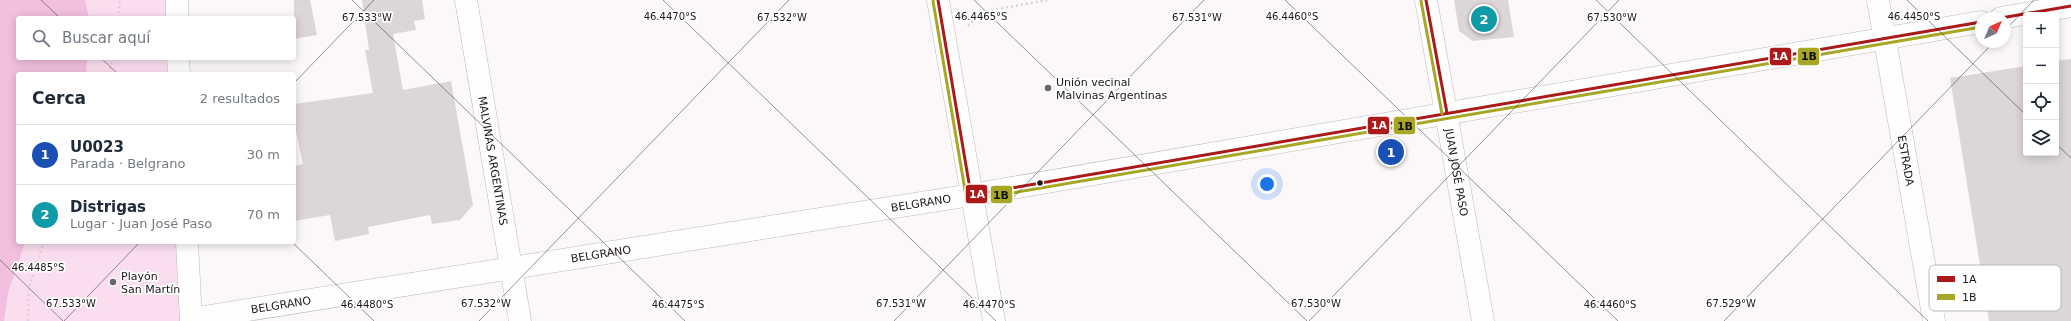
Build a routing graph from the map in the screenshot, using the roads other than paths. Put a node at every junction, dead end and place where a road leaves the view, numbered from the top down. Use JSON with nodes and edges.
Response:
{"nodes":[{"id":1,"x":177,"y":0,"type":"edge"},
{"id":2,"x":466,"y":0,"type":"edge"},
{"id":3,"x":938,"y":0,"type":"edge"},
{"id":4,"x":1426,"y":0,"type":"edge"},
{"id":5,"x":1878,"y":0,"type":"edge"},
{"id":6,"x":2071,"y":6,"type":"edge"},
{"id":7,"x":176,"y":16,"type":"edge"},
{"id":8,"x":2011,"y":16,"type":"edge"},
{"id":9,"x":1975,"y":23,"type":"edge"},
{"id":10,"x":1884,"y":38,"type":"junction"},
{"id":11,"x":178,"y":60,"type":"edge"},
{"id":12,"x":179,"y":72,"type":"edge"},
{"id":13,"x":1447,"y":113,"type":"junction"},
{"id":14,"x":971,"y":195,"type":"junction"},
{"id":15,"x":187,"y":244,"type":"edge"},
{"id":16,"x":512,"y":268,"type":"junction"},
{"id":17,"x":1929,"y":293,"type":"edge"},
{"id":18,"x":1932,"y":311,"type":"edge"},
{"id":19,"x":191,"y":320,"type":"edge"},
{"id":20,"x":520,"y":321,"type":"edge"},
{"id":21,"x":994,"y":321,"type":"edge"},
{"id":22,"x":1483,"y":321,"type":"edge"},
{"id":23,"x":1934,"y":321,"type":"edge"}],
"edges":[{"from":1,"to":7,"type":"street"},
{"from":2,"to":16,"type":"street","name":"MALVINAS ARGENTINAS"},
{"from":3,"to":14,"type":"street"},
{"from":4,"to":13,"type":"street","name":"JUAN JOSÉ PASO"},
{"from":5,"to":10,"type":"street","name":"ESTRADA"},
{"from":6,"to":8,"type":"street"},
{"from":9,"to":10,"type":"street","name":"BELGRANO"},
{"from":10,"to":13,"type":"street","name":"BELGRANO"},
{"from":10,"to":17,"type":"street","name":"ESTRADA"},
{"from":11,"to":12,"type":"street"},
{"from":13,"to":14,"type":"street","name":"BELGRANO"},
{"from":13,"to":22,"type":"street","name":"JUAN JOSÉ PASO"},
{"from":14,"to":16,"type":"street","name":"BELGRANO"},
{"from":14,"to":21,"type":"street"},
{"from":15,"to":19,"type":"street"},
{"from":16,"to":19,"type":"street","name":"BELGRANO"},
{"from":16,"to":20,"type":"street","name":"MALVINAS ARGENTINAS"},
{"from":18,"to":23,"type":"street","name":"ESTRADA"}]}
